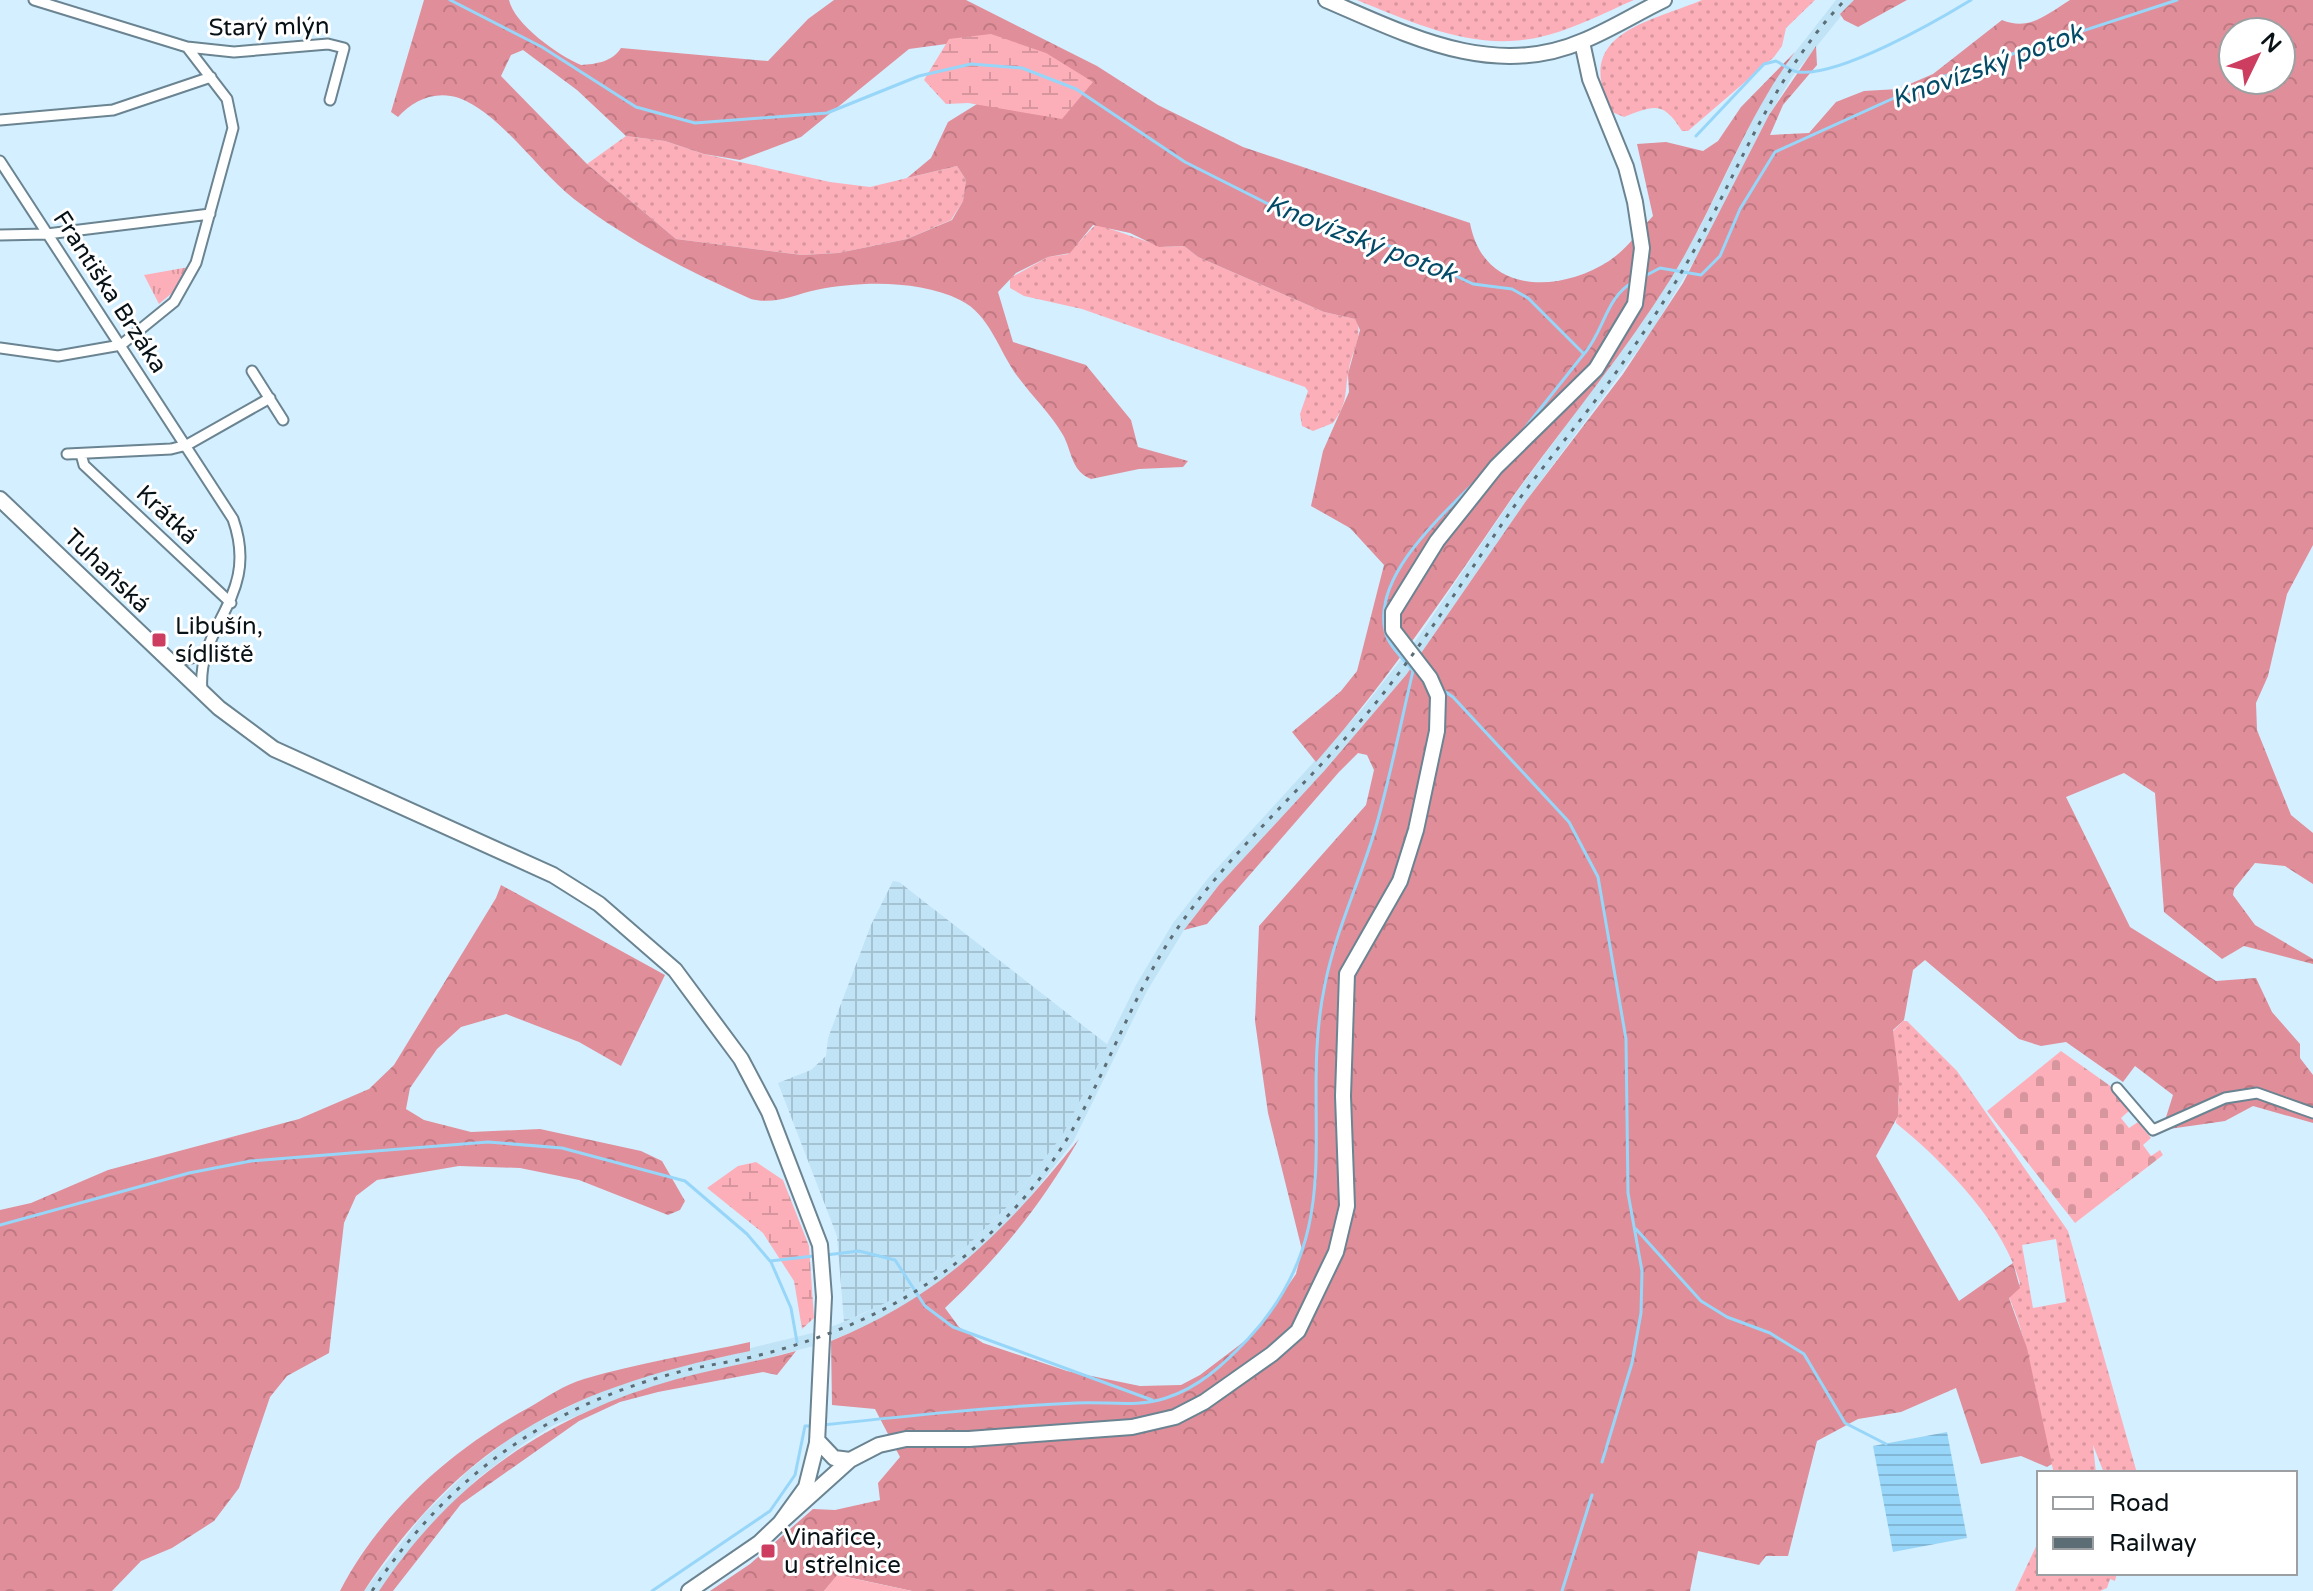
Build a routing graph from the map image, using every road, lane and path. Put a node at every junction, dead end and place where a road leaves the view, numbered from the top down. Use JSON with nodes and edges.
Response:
{"nodes":[{"id":1,"x":34,"y":0,"type":"edge"},
{"id":2,"x":1326,"y":0,"type":"edge"},
{"id":3,"x":1664,"y":0,"type":"edge"},
{"id":4,"x":1582,"y":42,"type":"junction"},
{"id":5,"x":187,"y":47,"type":"junction"},
{"id":6,"x":211,"y":77,"type":"junction"},
{"id":7,"x":330,"y":100,"type":"dead end"},
{"id":8,"x":0,"y":120,"type":"edge"},
{"id":9,"x":0,"y":161,"type":"edge"},
{"id":10,"x":210,"y":214,"type":"junction"},
{"id":11,"x":47,"y":234,"type":"junction"},
{"id":12,"x":0,"y":235,"type":"edge"},
{"id":13,"x":121,"y":345,"type":"junction"},
{"id":14,"x":0,"y":348,"type":"edge"},
{"id":15,"x":252,"y":371,"type":"dead end"},
{"id":16,"x":270,"y":398,"type":"junction"},
{"id":17,"x":283,"y":420,"type":"dead end"},
{"id":18,"x":187,"y":445,"type":"junction"},
{"id":19,"x":67,"y":454,"type":"dead end"},
{"id":20,"x":81,"y":454,"type":"junction"},
{"id":21,"x":0,"y":499,"type":"edge"},
{"id":22,"x":231,"y":603,"type":"junction"},
{"id":23,"x":204,"y":655,"type":"junction"},
{"id":24,"x":171,"y":663,"type":"junction"},
{"id":25,"x":202,"y":692,"type":"junction"},
{"id":26,"x":2117,"y":1088,"type":"dead end"},
{"id":27,"x":2313,"y":1113,"type":"edge"},
{"id":28,"x":818,"y":1436,"type":"junction"},
{"id":29,"x":850,"y":1460,"type":"junction"},
{"id":30,"x":780,"y":1523,"type":"junction"},
{"id":31,"x":689,"y":1591,"type":"edge"}],
"edges":[{"from":1,"to":5,"type":"street"},
{"from":2,"to":4,"type":"street"},
{"from":3,"to":4,"type":"street"},
{"from":4,"to":29,"type":"street"},
{"from":5,"to":6,"type":"street"},
{"from":5,"to":7,"type":"street","name":"Starý mlýn"},
{"from":6,"to":8,"type":"street"},
{"from":6,"to":10,"type":"street"},
{"from":9,"to":11,"type":"street","name":"Františka Brzáka"},
{"from":10,"to":11,"type":"street"},
{"from":10,"to":13,"type":"street"},
{"from":11,"to":12,"type":"street"},
{"from":11,"to":13,"type":"street","name":"Františka Brzáka"},
{"from":13,"to":14,"type":"street"},
{"from":13,"to":18,"type":"street","name":"Františka Brzáka"},
{"from":15,"to":16,"type":"street"},
{"from":16,"to":17,"type":"street"},
{"from":16,"to":18,"type":"street"},
{"from":18,"to":20,"type":"street","name":"Krátká"},
{"from":18,"to":22,"type":"street","name":"Františka Brzáka"},
{"from":19,"to":20,"type":"street","name":"Krátká"},
{"from":20,"to":22,"type":"street","name":"Krátká"},
{"from":21,"to":24,"type":"street","name":"Tuhaňská"},
{"from":22,"to":23,"type":"street","name":"Františka Brzáka"},
{"from":23,"to":24,"type":"street"},
{"from":23,"to":25,"type":"street","name":"Františka Brzáka"},
{"from":24,"to":25,"type":"street","name":"Tuhaňská"},
{"from":25,"to":28,"type":"street","name":"Tuhaňská"},
{"from":26,"to":27,"type":"street"},
{"from":28,"to":29,"type":"street"},
{"from":28,"to":30,"type":"street","name":"Tuhaňská"},
{"from":29,"to":30,"type":"street"},
{"from":30,"to":31,"type":"street"}]}
